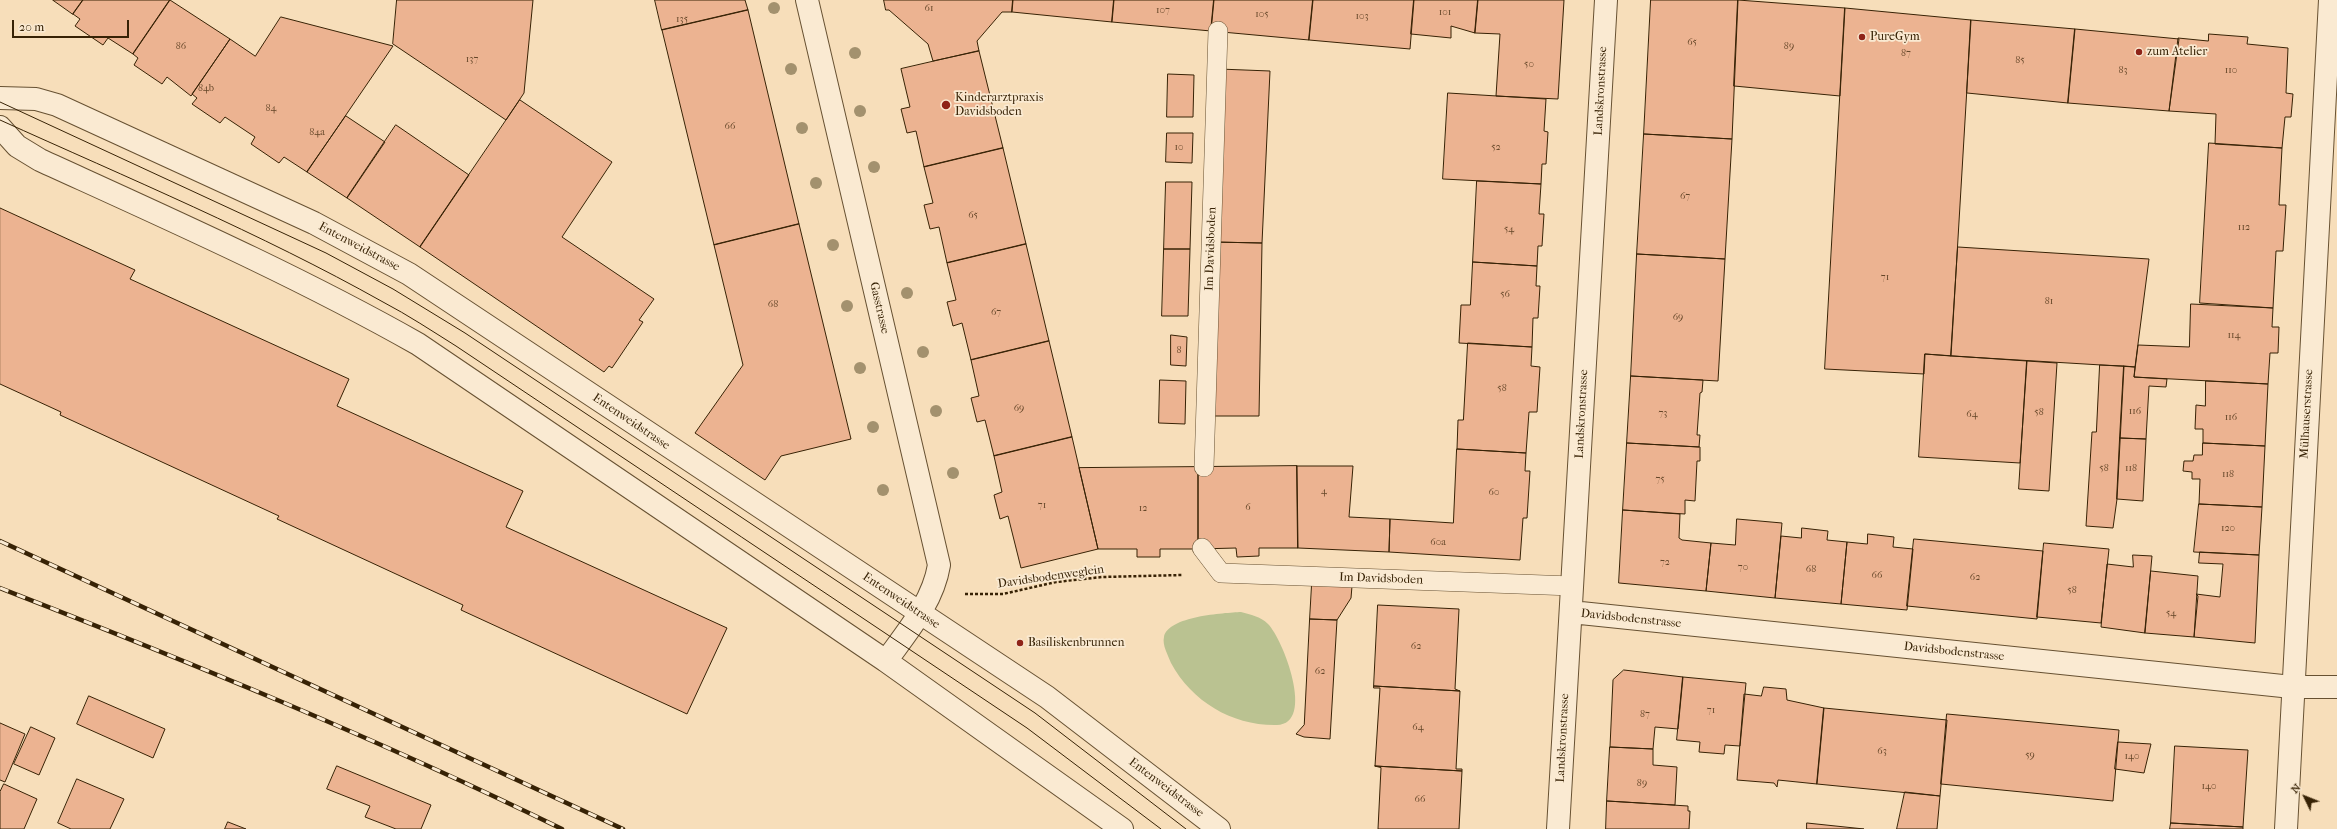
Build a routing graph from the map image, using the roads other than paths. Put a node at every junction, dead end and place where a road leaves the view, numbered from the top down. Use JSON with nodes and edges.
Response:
{"nodes":[{"id":1,"x":807,"y":0,"type":"edge"},
{"id":2,"x":1606,"y":0,"type":"edge"},
{"id":3,"x":2330,"y":0,"type":"edge"},
{"id":4,"x":1218,"y":31,"type":"dead end"},
{"id":5,"x":0,"y":98,"type":"edge"},
{"id":6,"x":0,"y":127,"type":"edge"},
{"id":7,"x":1204,"y":467,"type":"dead end"},
{"id":8,"x":1202,"y":548,"type":"dead end"},
{"id":9,"x":1572,"y":586,"type":"junction"},
{"id":10,"x":1571,"y":612,"type":"junction"},
{"id":11,"x":920,"y":613,"type":"junction"},
{"id":12,"x":886,"y":661,"type":"junction"},
{"id":13,"x":2337,"y":687,"type":"edge"},
{"id":14,"x":2292,"y":688,"type":"junction"},
{"id":15,"x":1122,"y":829,"type":"edge"},
{"id":16,"x":1219,"y":829,"type":"edge"},
{"id":17,"x":1558,"y":829,"type":"edge"},
{"id":18,"x":2286,"y":829,"type":"edge"}],
"edges":[{"from":1,"to":11,"type":"street","name":"Gasstrasse"},
{"from":2,"to":9,"type":"street","name":"Landskronstrasse"},
{"from":3,"to":14,"type":"street","name":"Mülhauserstrasse"},
{"from":4,"to":7,"type":"lane","name":"Im Davidsboden"},
{"from":5,"to":11,"type":"street","name":"Entenweidstrasse"},
{"from":6,"to":12,"type":"street"},
{"from":8,"to":9,"type":"lane","name":"Im Davidsboden"},
{"from":9,"to":10,"type":"street","name":"Landskronstrasse"},
{"from":10,"to":14,"type":"street","name":"Davidsbodenstrasse"},
{"from":10,"to":17,"type":"street","name":"Landskronstrasse"},
{"from":11,"to":12,"type":"street","name":"Gasstrasse"},
{"from":11,"to":16,"type":"street","name":"Entenweidstrasse"},
{"from":12,"to":15,"type":"street"},
{"from":13,"to":14,"type":"street","name":"Davidsbodenstrasse"},
{"from":14,"to":18,"type":"street","name":"Mülhauserstrasse"}]}
